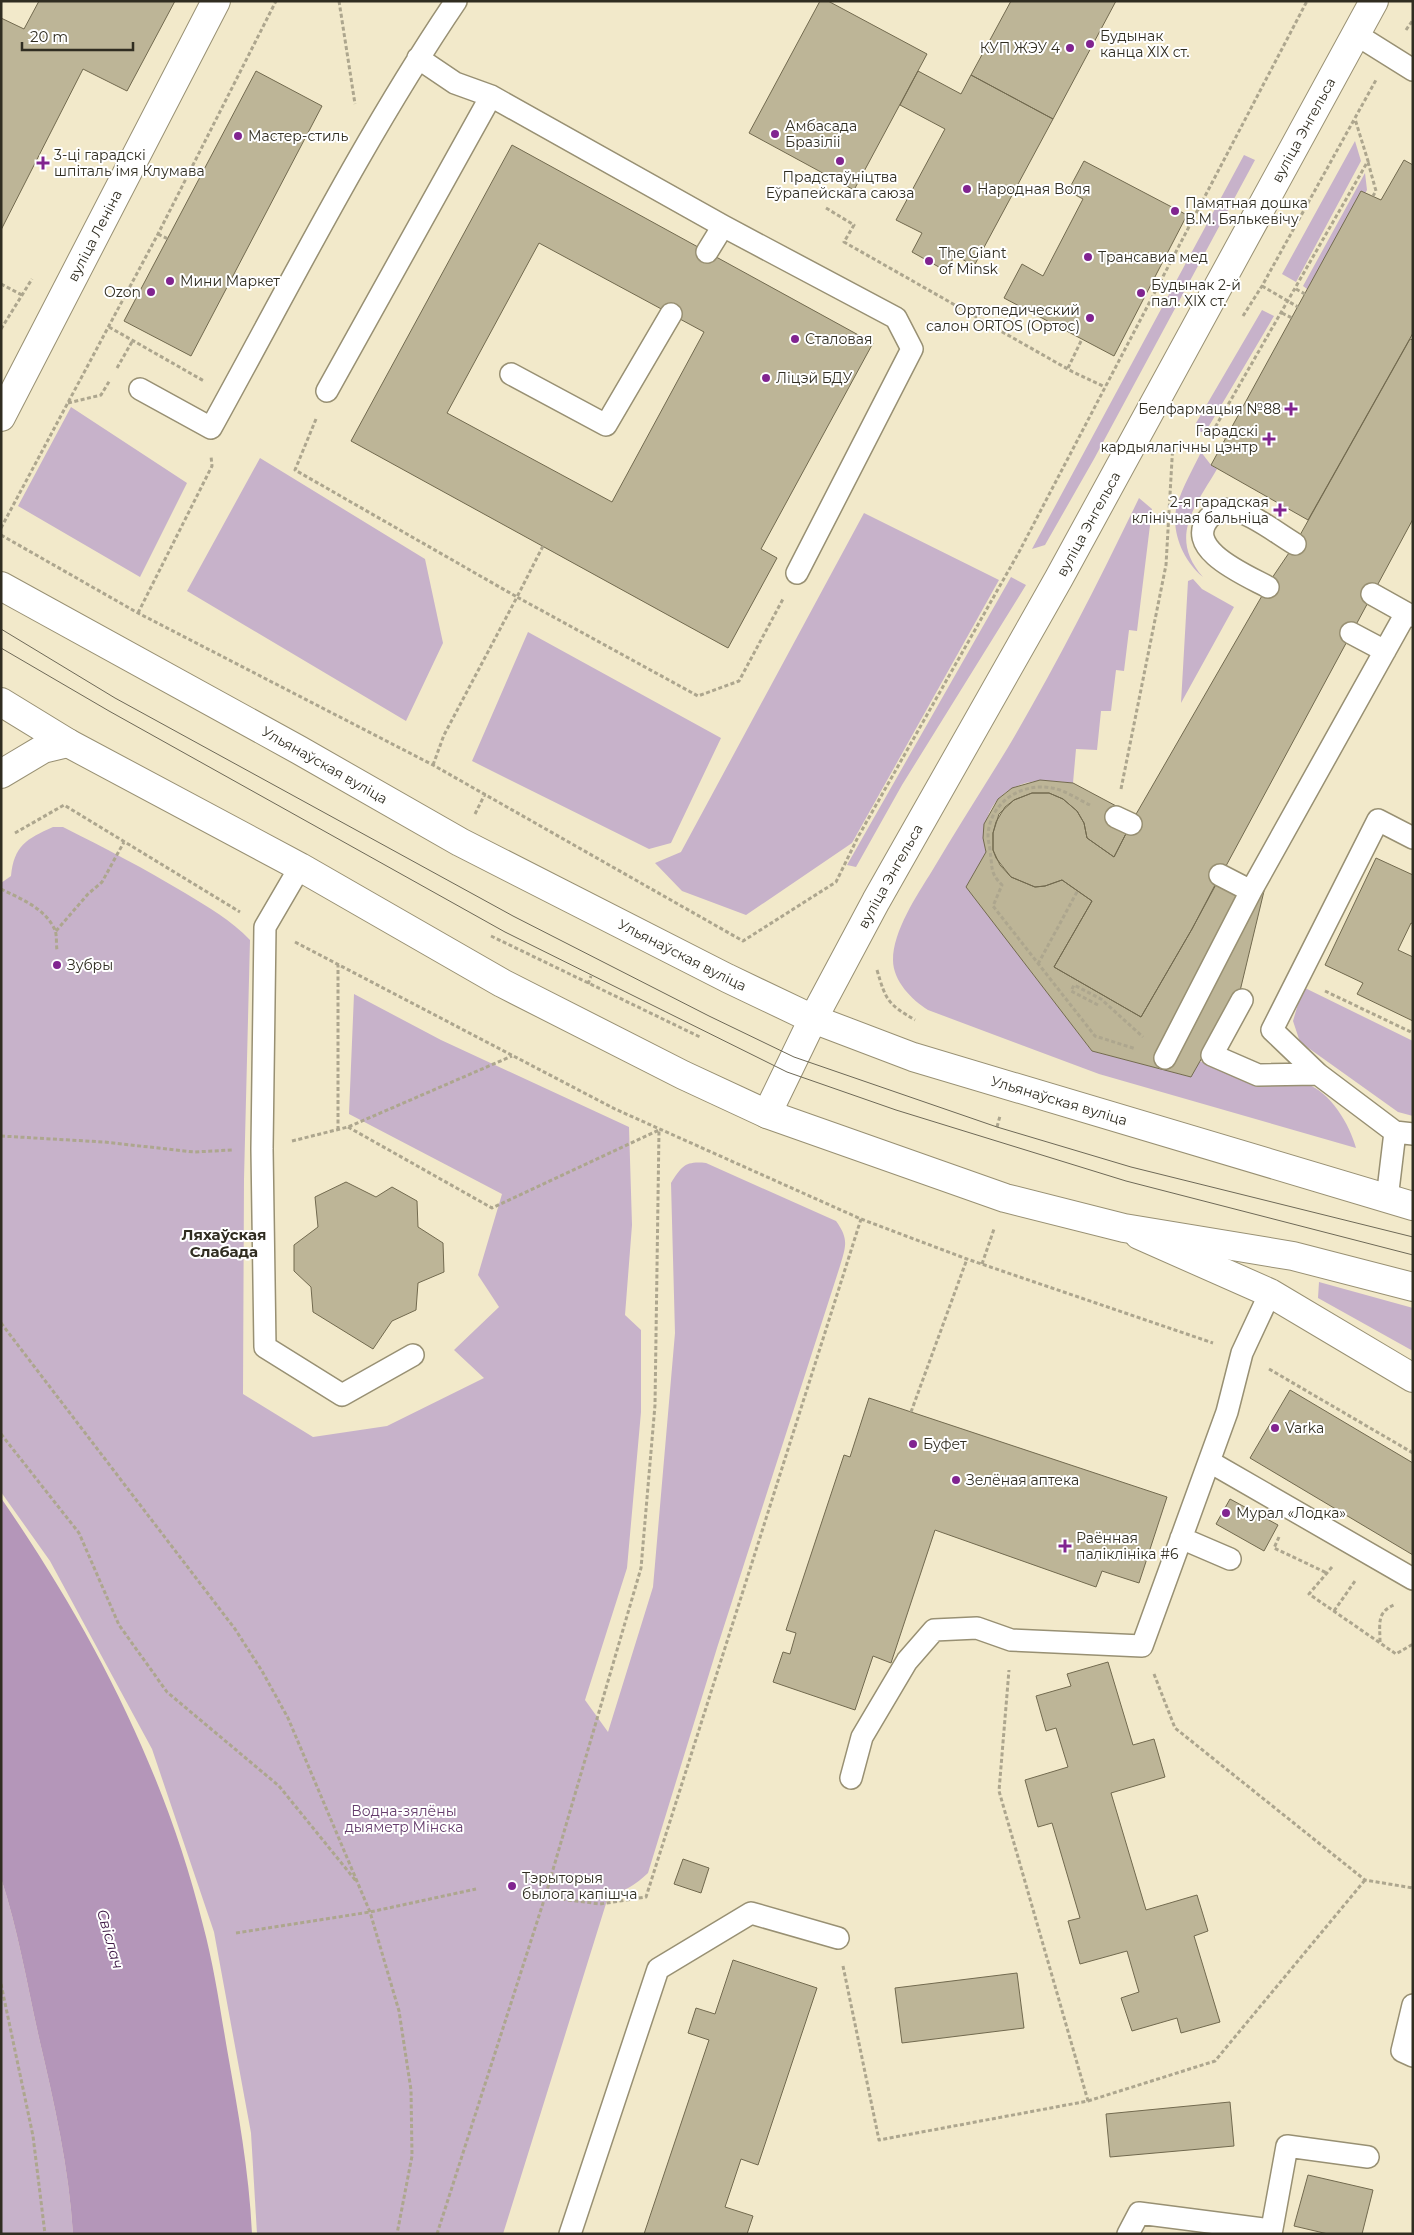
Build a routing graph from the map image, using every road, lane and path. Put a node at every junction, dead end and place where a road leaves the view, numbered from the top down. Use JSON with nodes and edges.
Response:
{"nodes":[{"id":1,"x":216,"y":1,"type":"edge"},
{"id":2,"x":276,"y":1,"type":"edge"},
{"id":3,"x":339,"y":1,"type":"edge"},
{"id":4,"x":456,"y":1,"type":"edge"},
{"id":5,"x":1308,"y":1,"type":"edge"},
{"id":6,"x":1374,"y":1,"type":"edge"},
{"id":7,"x":1413,"y":20,"type":"edge"},
{"id":8,"x":1357,"y":35,"type":"junction"},
{"id":9,"x":1391,"y":54,"type":"junction"},
{"id":10,"x":418,"y":58,"type":"junction"},
{"id":11,"x":1413,"y":70,"type":"edge"},
{"id":12,"x":491,"y":96,"type":"junction"},
{"id":13,"x":356,"y":106,"type":"dead end"},
{"id":14,"x":1354,"y":119,"type":"junction"},
{"id":15,"x":1368,"y":161,"type":"junction"},
{"id":16,"x":1373,"y":196,"type":"dead end"},
{"id":17,"x":826,"y":208,"type":"dead end"},
{"id":18,"x":723,"y":226,"type":"junction"},
{"id":19,"x":158,"y":234,"type":"junction"},
{"id":20,"x":168,"y":239,"type":"dead end"},
{"id":21,"x":707,"y":252,"type":"dead end"},
{"id":22,"x":234,"y":274,"type":"dead end"},
{"id":23,"x":1,"y":284,"type":"edge"},
{"id":24,"x":257,"y":285,"type":"dead end"},
{"id":25,"x":1262,"y":286,"type":"junction"},
{"id":26,"x":1296,"y":289,"type":"junction"},
{"id":27,"x":1305,"y":294,"type":"dead end"},
{"id":28,"x":22,"y":295,"type":"dead end"},
{"id":29,"x":1289,"y":302,"type":"junction"},
{"id":30,"x":1298,"y":307,"type":"dead end"},
{"id":31,"x":1282,"y":313,"type":"junction"},
{"id":32,"x":671,"y":314,"type":"dead end"},
{"id":33,"x":1242,"y":318,"type":"dead end"},
{"id":34,"x":1292,"y":318,"type":"dead end"},
{"id":35,"x":109,"y":327,"type":"junction"},
{"id":36,"x":1082,"y":339,"type":"dead end"},
{"id":37,"x":133,"y":340,"type":"junction"},
{"id":38,"x":1068,"y":368,"type":"junction"},
{"id":39,"x":115,"y":371,"type":"dead end"},
{"id":40,"x":511,"y":374,"type":"dead end"},
{"id":41,"x":110,"y":379,"type":"dead end"},
{"id":42,"x":210,"y":384,"type":"dead end"},
{"id":43,"x":1104,"y":387,"type":"junction"},
{"id":44,"x":140,"y":389,"type":"dead end"},
{"id":45,"x":327,"y":391,"type":"joint"},
{"id":46,"x":68,"y":404,"type":"junction"},
{"id":47,"x":1,"y":417,"type":"edge"},
{"id":48,"x":1226,"y":438,"type":"dead end"},
{"id":49,"x":1173,"y":440,"type":"dead end"},
{"id":50,"x":1,"y":528,"type":"edge"},
{"id":51,"x":1,"y":535,"type":"edge"},
{"id":52,"x":1295,"y":544,"type":"dead end"},
{"id":53,"x":543,"y":546,"type":"dead end"},
{"id":54,"x":797,"y":573,"type":"joint"},
{"id":55,"x":1,"y":586,"type":"edge"},
{"id":56,"x":1268,"y":587,"type":"dead end"},
{"id":57,"x":1372,"y":594,"type":"dead end"},
{"id":58,"x":517,"y":597,"type":"junction"},
{"id":59,"x":1410,"y":615,"type":"edge"},
{"id":60,"x":1351,"y":633,"type":"dead end"},
{"id":61,"x":1385,"y":651,"type":"junction"},
{"id":62,"x":1,"y":702,"type":"edge"},
{"id":63,"x":68,"y":743,"type":"junction"},
{"id":64,"x":433,"y":765,"type":"junction"},
{"id":65,"x":1,"y":774,"type":"edge"},
{"id":66,"x":16,"y":833,"type":"dead end"},
{"id":67,"x":1413,"y":838,"type":"edge"},
{"id":68,"x":124,"y":842,"type":"junction"},
{"id":69,"x":300,"y":867,"type":"junction"},
{"id":70,"x":1220,"y":875,"type":"dead end"},
{"id":71,"x":1,"y":889,"type":"edge"},
{"id":72,"x":1078,"y":890,"type":"dead end"},
{"id":73,"x":1251,"y":890,"type":"junction"},
{"id":74,"x":265,"y":927,"type":"junction"},
{"id":75,"x":56,"y":931,"type":"junction"},
{"id":76,"x":57,"y":950,"type":"dead end"},
{"id":77,"x":338,"y":965,"type":"junction"},
{"id":78,"x":1038,"y":965,"type":"junction"},
{"id":79,"x":876,"y":966,"type":"dead end"},
{"id":80,"x":591,"y":976,"type":"dead end"},
{"id":81,"x":1298,"y":978,"type":"junction"},
{"id":82,"x":588,"y":984,"type":"dead end"},
{"id":83,"x":1242,"y":1000,"type":"dead end"},
{"id":84,"x":1098,"y":1005,"type":"dead end"},
{"id":85,"x":813,"y":1018,"type":"junction"},
{"id":86,"x":923,"y":1025,"type":"dead end"},
{"id":87,"x":1413,"y":1033,"type":"edge"},
{"id":88,"x":1166,"y":1058,"type":"junction"},
{"id":89,"x":1318,"y":1074,"type":"junction"},
{"id":90,"x":766,"y":1114,"type":"junction"},
{"id":91,"x":348,"y":1127,"type":"dead end"},
{"id":92,"x":338,"y":1130,"type":"dead end"},
{"id":93,"x":659,"y":1130,"type":"junction"},
{"id":94,"x":1404,"y":1133,"type":"edge"},
{"id":95,"x":1387,"y":1199,"type":"junction"},
{"id":96,"x":1413,"y":1206,"type":"edge"},
{"id":97,"x":860,"y":1219,"type":"junction"},
{"id":98,"x":1124,"y":1228,"type":"junction"},
{"id":99,"x":967,"y":1259,"type":"junction"},
{"id":100,"x":1413,"y":1286,"type":"edge"},
{"id":101,"x":1270,"y":1293,"type":"junction"},
{"id":102,"x":1,"y":1323,"type":"edge"},
{"id":103,"x":1242,"y":1353,"type":"junction"},
{"id":104,"x":413,"y":1355,"type":"dead end"},
{"id":105,"x":1413,"y":1378,"type":"edge"},
{"id":106,"x":911,"y":1412,"type":"dead end"},
{"id":107,"x":1,"y":1434,"type":"edge"},
{"id":108,"x":1413,"y":1453,"type":"edge"},
{"id":109,"x":1210,"y":1462,"type":"junction"},
{"id":110,"x":1182,"y":1538,"type":"junction"},
{"id":111,"x":1230,"y":1559,"type":"dead end"},
{"id":112,"x":1333,"y":1566,"type":"dead end"},
{"id":113,"x":1413,"y":1579,"type":"edge"},
{"id":114,"x":1355,"y":1580,"type":"dead end"},
{"id":115,"x":1399,"y":1603,"type":"dead end"},
{"id":116,"x":1334,"y":1611,"type":"junction"},
{"id":117,"x":1011,"y":1640,"type":"junction"},
{"id":118,"x":1380,"y":1643,"type":"junction"},
{"id":119,"x":1413,"y":1644,"type":"edge"},
{"id":120,"x":1142,"y":1646,"type":"junction"},
{"id":121,"x":851,"y":1778,"type":"dead end"},
{"id":122,"x":1366,"y":1880,"type":"junction"},
{"id":123,"x":359,"y":1885,"type":"junction"},
{"id":124,"x":1413,"y":1888,"type":"edge"},
{"id":125,"x":476,"y":1889,"type":"dead end"},
{"id":126,"x":545,"y":1898,"type":"junction"},
{"id":127,"x":370,"y":1912,"type":"junction"},
{"id":128,"x":236,"y":1933,"type":"dead end"},
{"id":129,"x":838,"y":1938,"type":"joint"},
{"id":130,"x":1,"y":1984,"type":"edge"},
{"id":131,"x":1413,"y":2005,"type":"edge"},
{"id":132,"x":1413,"y":2056,"type":"edge"},
{"id":133,"x":1088,"y":2101,"type":"junction"},
{"id":134,"x":1368,"y":2157,"type":"dead end"},
{"id":135,"x":1271,"y":2232,"type":"edge"},
{"id":136,"x":45,"y":2234,"type":"edge"},
{"id":137,"x":398,"y":2234,"type":"edge"},
{"id":138,"x":437,"y":2234,"type":"edge"},
{"id":139,"x":570,"y":2234,"type":"edge"},
{"id":140,"x":1128,"y":2234,"type":"edge"}],
"edges":[{"from":1,"to":47,"type":"main road","name":"вуліца Леніна"},
{"from":2,"to":19,"type":"path"},
{"from":3,"to":13,"type":"path"},
{"from":4,"to":10,"type":"lane"},
{"from":5,"to":43,"type":"path"},
{"from":6,"to":8,"type":"main road","name":"вуліца Энгельса"},
{"from":7,"to":9,"type":"path"},
{"from":8,"to":9,"type":"lane"},
{"from":8,"to":85,"type":"main road","name":"вуліца Энгельса"},
{"from":9,"to":11,"type":"lane"},
{"from":9,"to":14,"type":"path"},
{"from":10,"to":12,"type":"lane"},
{"from":10,"to":44,"type":"lane"},
{"from":12,"to":18,"type":"lane"},
{"from":12,"to":45,"type":"lane"},
{"from":14,"to":15,"type":"path"},
{"from":14,"to":25,"type":"path"},
{"from":15,"to":16,"type":"path"},
{"from":15,"to":26,"type":"path"},
{"from":17,"to":38,"type":"path"},
{"from":18,"to":21,"type":"lane"},
{"from":18,"to":54,"type":"lane"},
{"from":19,"to":20,"type":"path"},
{"from":19,"to":35,"type":"path"},
{"from":22,"to":24,"type":"path"},
{"from":23,"to":28,"type":"path"},
{"from":25,"to":29,"type":"path"},
{"from":25,"to":33,"type":"path"},
{"from":26,"to":27,"type":"path"},
{"from":26,"to":29,"type":"path"},
{"from":29,"to":30,"type":"path"},
{"from":29,"to":31,"type":"path"},
{"from":31,"to":34,"type":"path"},
{"from":31,"to":48,"type":"path"},
{"from":32,"to":40,"type":"lane"},
{"from":35,"to":37,"type":"path"},
{"from":35,"to":46,"type":"path"},
{"from":36,"to":38,"type":"path"},
{"from":37,"to":39,"type":"path"},
{"from":37,"to":42,"type":"path"},
{"from":38,"to":43,"type":"path"},
{"from":41,"to":46,"type":"path"},
{"from":43,"to":64,"type":"path"},
{"from":45,"to":58,"type":"path"},
{"from":46,"to":50,"type":"path"},
{"from":49,"to":78,"type":"path"},
{"from":51,"to":64,"type":"path"},
{"from":52,"to":56,"type":"lane"},
{"from":53,"to":58,"type":"path"},
{"from":54,"to":58,"type":"path"},
{"from":55,"to":85,"type":"main road","name":"Ульянаўская вуліца"},
{"from":57,"to":59,"type":"lane"},
{"from":58,"to":64,"type":"path"},
{"from":59,"to":61,"type":"lane"},
{"from":60,"to":61,"type":"lane"},
{"from":61,"to":73,"type":"lane"},
{"from":62,"to":63,"type":"main road"},
{"from":63,"to":65,"type":"main road"},
{"from":63,"to":69,"type":"main road"},
{"from":66,"to":68,"type":"path"},
{"from":67,"to":81,"type":"lane"},
{"from":68,"to":74,"type":"path"},
{"from":68,"to":75,"type":"path"},
{"from":69,"to":74,"type":"lane"},
{"from":69,"to":90,"type":"main road"},
{"from":70,"to":73,"type":"lane"},
{"from":71,"to":75,"type":"path"},
{"from":72,"to":78,"type":"path"},
{"from":73,"to":88,"type":"lane"},
{"from":74,"to":77,"type":"path"},
{"from":74,"to":104,"type":"lane"},
{"from":75,"to":76,"type":"path"},
{"from":77,"to":92,"type":"path"},
{"from":77,"to":93,"type":"path"},
{"from":78,"to":88,"type":"path"},
{"from":79,"to":86,"type":"path"},
{"from":80,"to":82,"type":"path"},
{"from":81,"to":87,"type":"path"},
{"from":81,"to":89,"type":"lane"},
{"from":83,"to":89,"type":"lane"},
{"from":84,"to":88,"type":"path"},
{"from":85,"to":90,"type":"main road","name":"вуліца Энгельса"},
{"from":85,"to":95,"type":"main road","name":"Ульянаўская вуліца"},
{"from":89,"to":94,"type":"lane"},
{"from":90,"to":98,"type":"main road"},
{"from":91,"to":93,"type":"path"},
{"from":93,"to":97,"type":"path"},
{"from":93,"to":126,"type":"path"},
{"from":94,"to":95,"type":"lane"},
{"from":95,"to":96,"type":"main road","name":"Ульянаўская вуліца"},
{"from":97,"to":99,"type":"path"},
{"from":97,"to":126,"type":"path"},
{"from":98,"to":100,"type":"main road"},
{"from":98,"to":101,"type":"main road"},
{"from":99,"to":103,"type":"path"},
{"from":99,"to":106,"type":"path"},
{"from":101,"to":103,"type":"lane"},
{"from":101,"to":105,"type":"main road"},
{"from":102,"to":123,"type":"path"},
{"from":103,"to":108,"type":"path"},
{"from":103,"to":109,"type":"lane"},
{"from":107,"to":123,"type":"path"},
{"from":109,"to":110,"type":"lane"},
{"from":109,"to":113,"type":"lane"},
{"from":110,"to":111,"type":"lane"},
{"from":110,"to":120,"type":"lane"},
{"from":112,"to":116,"type":"path"},
{"from":114,"to":116,"type":"path"},
{"from":115,"to":118,"type":"path"},
{"from":116,"to":118,"type":"path"},
{"from":117,"to":120,"type":"lane"},
{"from":117,"to":121,"type":"lane"},
{"from":117,"to":133,"type":"path"},
{"from":118,"to":119,"type":"path"},
{"from":120,"to":122,"type":"path"},
{"from":122,"to":124,"type":"path"},
{"from":122,"to":133,"type":"path"},
{"from":123,"to":127,"type":"path"},
{"from":125,"to":127,"type":"path"},
{"from":126,"to":138,"type":"path"},
{"from":127,"to":128,"type":"path"},
{"from":127,"to":137,"type":"path"},
{"from":129,"to":133,"type":"path"},
{"from":129,"to":139,"type":"lane"},
{"from":130,"to":136,"type":"path"},
{"from":131,"to":132,"type":"lane"},
{"from":134,"to":135,"type":"lane"},
{"from":135,"to":140,"type":"lane"}]}
